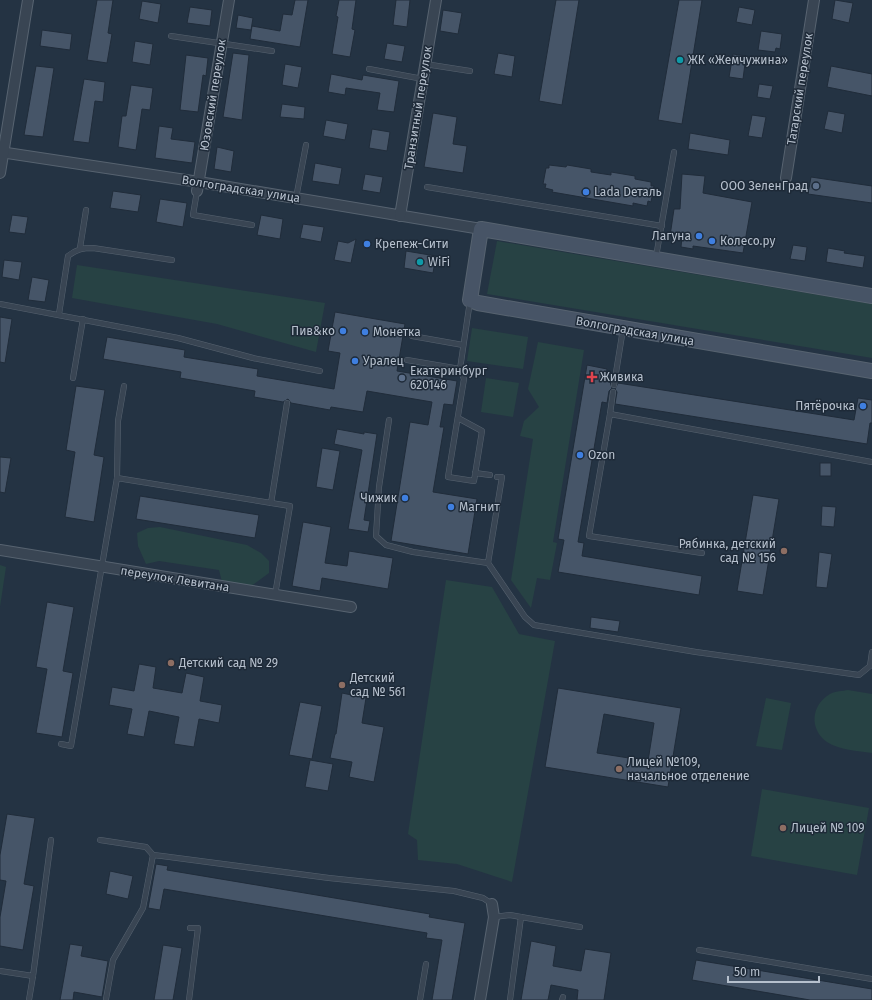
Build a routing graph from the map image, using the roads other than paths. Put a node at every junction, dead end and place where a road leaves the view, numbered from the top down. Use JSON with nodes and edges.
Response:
{"nodes":[{"id":1,"x":28,"y":0,"type":"edge"},
{"id":2,"x":229,"y":0,"type":"edge"},
{"id":3,"x":436,"y":0,"type":"edge"},
{"id":4,"x":814,"y":0,"type":"edge"},
{"id":5,"x":171,"y":36,"type":"dead end"},
{"id":6,"x":222,"y":43,"type":"junction"},
{"id":7,"x":272,"y":51,"type":"dead end"},
{"id":8,"x":425,"y":64,"type":"junction"},
{"id":9,"x":369,"y":69,"type":"dead end"},
{"id":10,"x":470,"y":71,"type":"dead end"},
{"id":11,"x":423,"y":79,"type":"junction"},
{"id":12,"x":306,"y":145,"type":"dead end"},
{"id":13,"x":2,"y":152,"type":"edge"},
{"id":14,"x":674,"y":152,"type":"dead end"},
{"id":15,"x":0,"y":173,"type":"edge"},
{"id":16,"x":786,"y":178,"type":"dead end"},
{"id":17,"x":198,"y":187,"type":"junction"},
{"id":18,"x":427,"y":187,"type":"dead end"},
{"id":19,"x":296,"y":198,"type":"junction"},
{"id":20,"x":86,"y":210,"type":"dead end"},
{"id":21,"x":400,"y":216,"type":"junction"},
{"id":22,"x":252,"y":225,"type":"dead end"},
{"id":23,"x":662,"y":226,"type":"junction"},
{"id":24,"x":481,"y":229,"type":"junction"},
{"id":25,"x":80,"y":248,"type":"junction"},
{"id":26,"x":656,"y":258,"type":"junction"},
{"id":27,"x":172,"y":260,"type":"dead end"},
{"id":28,"x":872,"y":296,"type":"edge"},
{"id":29,"x":470,"y":300,"type":"junction"},
{"id":30,"x":0,"y":304,"type":"edge"},
{"id":31,"x":59,"y":314,"type":"junction"},
{"id":32,"x":83,"y":319,"type":"junction"},
{"id":33,"x":623,"y":329,"type":"junction"},
{"id":34,"x":412,"y":336,"type":"dead end"},
{"id":35,"x":464,"y":345,"type":"junction"},
{"id":36,"x":407,"y":360,"type":"dead end"},
{"id":37,"x":460,"y":369,"type":"junction"},
{"id":38,"x":320,"y":371,"type":"dead end"},
{"id":39,"x":872,"y":371,"type":"edge"},
{"id":40,"x":73,"y":378,"type":"dead end"},
{"id":41,"x":614,"y":385,"type":"dead end"},
{"id":42,"x":124,"y":386,"type":"dead end"},
{"id":43,"x":613,"y":392,"type":"dead end"},
{"id":44,"x":287,"y":403,"type":"dead end"},
{"id":45,"x":610,"y":414,"type":"junction"},
{"id":46,"x":458,"y":418,"type":"junction"},
{"id":47,"x":389,"y":420,"type":"dead end"},
{"id":48,"x":872,"y":462,"type":"edge"},
{"id":49,"x":475,"y":473,"type":"junction"},
{"id":50,"x":490,"y":476,"type":"dead end"},
{"id":51,"x":497,"y":476,"type":"dead end"},
{"id":52,"x":117,"y":478,"type":"junction"},
{"id":53,"x":271,"y":503,"type":"junction"},
{"id":54,"x":0,"y":550,"type":"edge"},
{"id":55,"x":702,"y":554,"type":"dead end"},
{"id":56,"x":488,"y":563,"type":"junction"},
{"id":57,"x":102,"y":567,"type":"junction"},
{"id":58,"x":275,"y":596,"type":"junction"},
{"id":59,"x":351,"y":608,"type":"dead end"},
{"id":60,"x":872,"y":652,"type":"edge"},
{"id":61,"x":61,"y":744,"type":"dead end"},
{"id":62,"x":51,"y":840,"type":"dead end"},
{"id":63,"x":100,"y":840,"type":"dead end"},
{"id":64,"x":153,"y":855,"type":"junction"},
{"id":65,"x":492,"y":904,"type":"joint"},
{"id":66,"x":494,"y":917,"type":"junction"},
{"id":67,"x":521,"y":917,"type":"junction"},
{"id":68,"x":580,"y":927,"type":"dead end"},
{"id":69,"x":190,"y":928,"type":"dead end"},
{"id":70,"x":699,"y":950,"type":"dead end"},
{"id":71,"x":426,"y":964,"type":"dead end"},
{"id":72,"x":0,"y":971,"type":"edge"},
{"id":73,"x":32,"y":976,"type":"junction"},
{"id":74,"x":872,"y":979,"type":"edge"},
{"id":75,"x":106,"y":999,"type":"dead end"},
{"id":76,"x":28,"y":1000,"type":"edge"},
{"id":77,"x":189,"y":1000,"type":"edge"},
{"id":78,"x":420,"y":1000,"type":"edge"},
{"id":79,"x":480,"y":1000,"type":"edge"},
{"id":80,"x":510,"y":1000,"type":"edge"}],
"edges":[{"from":1,"to":13,"type":"street"},
{"from":2,"to":6,"type":"street","name":"Юзовский переулок"},
{"from":3,"to":8,"type":"street","name":"Транзитный переулок"},
{"from":4,"to":16,"type":"street","name":"Татарский переулок"},
{"from":5,"to":6,"type":"lane"},
{"from":6,"to":7,"type":"lane"},
{"from":6,"to":17,"type":"street","name":"Юзовский переулок"},
{"from":8,"to":10,"type":"lane"},
{"from":8,"to":11,"type":"street","name":"Транзитный переулок"},
{"from":9,"to":11,"type":"lane"},
{"from":11,"to":21,"type":"street","name":"Транзитный переулок"},
{"from":12,"to":19,"type":"lane"},
{"from":13,"to":15,"type":"street"},
{"from":13,"to":17,"type":"street","name":"Волгоградская улица"},
{"from":14,"to":23,"type":"lane"},
{"from":17,"to":19,"type":"street","name":"Волгоградская улица"},
{"from":17,"to":22,"type":"lane"},
{"from":18,"to":23,"type":"lane"},
{"from":19,"to":21,"type":"street","name":"Волгоградская улица"},
{"from":20,"to":25,"type":"lane"},
{"from":21,"to":24,"type":"street","name":"Волгоградская улица"},
{"from":23,"to":26,"type":"lane"},
{"from":24,"to":26,"type":"street","name":"Волгоградская улица"},
{"from":24,"to":29,"type":"street"},
{"from":25,"to":27,"type":"lane"},
{"from":25,"to":31,"type":"lane"},
{"from":26,"to":28,"type":"street","name":"Волгоградская улица"},
{"from":29,"to":33,"type":"street","name":"Волгоградская улица"},
{"from":29,"to":35,"type":"lane"},
{"from":30,"to":31,"type":"lane"},
{"from":31,"to":32,"type":"lane"},
{"from":32,"to":38,"type":"lane"},
{"from":32,"to":40,"type":"lane"},
{"from":33,"to":39,"type":"street","name":"Волгоградская улица"},
{"from":33,"to":41,"type":"lane"},
{"from":34,"to":35,"type":"lane"},
{"from":35,"to":37,"type":"lane"},
{"from":36,"to":37,"type":"lane"},
{"from":37,"to":46,"type":"lane"},
{"from":42,"to":52,"type":"lane"},
{"from":43,"to":45,"type":"lane"},
{"from":44,"to":53,"type":"lane"},
{"from":45,"to":48,"type":"lane"},
{"from":45,"to":55,"type":"lane"},
{"from":46,"to":49,"type":"lane"},
{"from":46,"to":49,"type":"lane"},
{"from":47,"to":56,"type":"lane"},
{"from":49,"to":50,"type":"lane"},
{"from":51,"to":56,"type":"lane"},
{"from":52,"to":53,"type":"lane"},
{"from":52,"to":57,"type":"lane"},
{"from":53,"to":58,"type":"lane"},
{"from":54,"to":57,"type":"street","name":"переулок Левитана"},
{"from":56,"to":60,"type":"lane"},
{"from":57,"to":58,"type":"street","name":"переулок Левитана"},
{"from":57,"to":61,"type":"lane"},
{"from":58,"to":59,"type":"street","name":"переулок Левитана"},
{"from":62,"to":73,"type":"lane"},
{"from":63,"to":64,"type":"lane"},
{"from":64,"to":65,"type":"lane"},
{"from":64,"to":75,"type":"lane"},
{"from":65,"to":66,"type":"street"},
{"from":66,"to":67,"type":"lane"},
{"from":66,"to":79,"type":"street"},
{"from":67,"to":68,"type":"lane"},
{"from":67,"to":80,"type":"lane"},
{"from":69,"to":77,"type":"lane"},
{"from":70,"to":74,"type":"lane"},
{"from":71,"to":78,"type":"lane"},
{"from":72,"to":73,"type":"lane"},
{"from":73,"to":76,"type":"lane"}]}
